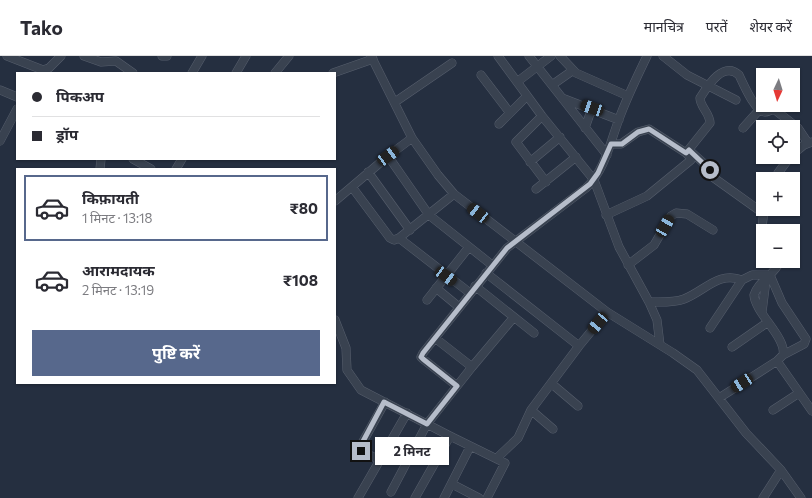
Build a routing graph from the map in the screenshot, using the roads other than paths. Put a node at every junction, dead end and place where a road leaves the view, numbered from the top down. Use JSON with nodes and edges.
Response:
{"nodes":[{"id":1,"x":7,"y":56,"type":"edge"},
{"id":2,"x":61,"y":56,"type":"edge"},
{"id":3,"x":84,"y":56,"type":"edge"},
{"id":4,"x":162,"y":56,"type":"edge"},
{"id":5,"x":167,"y":56,"type":"edge"},
{"id":6,"x":202,"y":56,"type":"edge"},
{"id":7,"x":246,"y":56,"type":"edge"},
{"id":8,"x":289,"y":56,"type":"edge"},
{"id":9,"x":498,"y":56,"type":"edge"},
{"id":10,"x":529,"y":56,"type":"edge"},
{"id":11,"x":551,"y":56,"type":"edge"},
{"id":12,"x":560,"y":56,"type":"edge"},
{"id":13,"x":647,"y":56,"type":"edge"},
{"id":14,"x":663,"y":56,"type":"edge"},
{"id":15,"x":372,"y":58,"type":"edge"},
{"id":16,"x":115,"y":59,"type":"edge"},
{"id":17,"x":452,"y":63,"type":"dead end"},
{"id":18,"x":536,"y":66,"type":"junction"},
{"id":19,"x":49,"y":71,"type":"edge"},
{"id":20,"x":572,"y":71,"type":"junction"},
{"id":21,"x":132,"y":72,"type":"edge"},
{"id":22,"x":193,"y":72,"type":"edge"},
{"id":23,"x":237,"y":72,"type":"edge"},
{"id":24,"x":276,"y":72,"type":"edge"},
{"id":25,"x":336,"y":72,"type":"edge"},
{"id":26,"x":481,"y":75,"type":"dead end"},
{"id":27,"x":517,"y":82,"type":"junction"},
{"id":28,"x":552,"y":85,"type":"junction"},
{"id":29,"x":708,"y":86,"type":"junction"},
{"id":30,"x":0,"y":90,"type":"edge"},
{"id":31,"x":527,"y":96,"type":"junction"},
{"id":32,"x":628,"y":96,"type":"junction"},
{"id":33,"x":16,"y":97,"type":"edge"},
{"id":34,"x":562,"y":98,"type":"junction"},
{"id":35,"x":736,"y":100,"type":"dead end"},
{"id":36,"x":395,"y":102,"type":"junction"},
{"id":37,"x":756,"y":105,"type":"edge"},
{"id":38,"x":592,"y":108,"type":"junction"},
{"id":39,"x":16,"y":111,"type":"edge"},
{"id":40,"x":757,"y":112,"type":"edge"},
{"id":41,"x":778,"y":112,"type":"edge"},
{"id":42,"x":510,"y":113,"type":"junction"},
{"id":43,"x":542,"y":116,"type":"junction"},
{"id":44,"x":619,"y":120,"type":"junction"},
{"id":45,"x":498,"y":124,"type":"dead end"},
{"id":46,"x":586,"y":128,"type":"junction"},
{"id":47,"x":743,"y":128,"type":"dead end"},
{"id":48,"x":560,"y":137,"type":"junction"},
{"id":49,"x":412,"y":138,"type":"junction"},
{"id":50,"x":0,"y":141,"type":"edge"},
{"id":51,"x":810,"y":142,"type":"edge"},
{"id":52,"x":611,"y":144,"type":"junction"},
{"id":53,"x":800,"y":149,"type":"edge"},
{"id":54,"x":688,"y":151,"type":"junction"},
{"id":55,"x":607,"y":155,"type":"junction"},
{"id":56,"x":388,"y":156,"type":"junction"},
{"id":57,"x":576,"y":157,"type":"junction"},
{"id":58,"x":136,"y":160,"type":"edge"},
{"id":59,"x":530,"y":162,"type":"junction"},
{"id":60,"x":148,"y":168,"type":"edge"},
{"id":61,"x":368,"y":172,"type":"junction"},
{"id":62,"x":594,"y":180,"type":"junction"},
{"id":63,"x":546,"y":182,"type":"junction"},
{"id":64,"x":352,"y":187,"type":"junction"},
{"id":65,"x":536,"y":189,"type":"dead end"},
{"id":66,"x":454,"y":194,"type":"junction"},
{"id":67,"x":336,"y":200,"type":"edge"},
{"id":68,"x":756,"y":206,"type":"edge"},
{"id":69,"x":429,"y":215,"type":"junction"},
{"id":70,"x":606,"y":215,"type":"junction"},
{"id":71,"x":410,"y":230,"type":"junction"},
{"id":72,"x":713,"y":230,"type":"dead end"},
{"id":73,"x":399,"y":238,"type":"junction"},
{"id":74,"x":514,"y":242,"type":"junction"},
{"id":75,"x":469,"y":247,"type":"junction"},
{"id":76,"x":492,"y":265,"type":"junction"},
{"id":77,"x":628,"y":265,"type":"junction"},
{"id":78,"x":775,"y":268,"type":"edge"},
{"id":79,"x":486,"y":273,"type":"junction"},
{"id":80,"x":446,"y":276,"type":"junction"},
{"id":81,"x":768,"y":278,"type":"junction"},
{"id":82,"x":742,"y":280,"type":"junction"},
{"id":83,"x":475,"y":286,"type":"junction"},
{"id":84,"x":436,"y":288,"type":"junction"},
{"id":85,"x":470,"y":293,"type":"junction"},
{"id":86,"x":427,"y":300,"type":"dead end"},
{"id":87,"x":649,"y":302,"type":"junction"},
{"id":88,"x":459,"y":307,"type":"junction"},
{"id":89,"x":607,"y":312,"type":"junction"},
{"id":90,"x":514,"y":317,"type":"junction"},
{"id":91,"x":768,"y":322,"type":"junction"},
{"id":92,"x":336,"y":323,"type":"edge"},
{"id":93,"x":710,"y":328,"type":"dead end"},
{"id":94,"x":534,"y":333,"type":"dead end"},
{"id":95,"x":435,"y":338,"type":"junction"},
{"id":96,"x":660,"y":345,"type":"junction"},
{"id":97,"x":579,"y":346,"type":"junction"},
{"id":98,"x":732,"y":346,"type":"dead end"},
{"id":99,"x":780,"y":358,"type":"junction"},
{"id":100,"x":472,"y":366,"type":"junction"},
{"id":101,"x":552,"y":384,"type":"junction"},
{"id":102,"x":457,"y":386,"type":"junction"},
{"id":103,"x":799,"y":393,"type":"junction"},
{"id":104,"x":719,"y":398,"type":"junction"},
{"id":105,"x":384,"y":402,"type":"junction"},
{"id":106,"x":578,"y":406,"type":"dead end"},
{"id":107,"x":531,"y":410,"type":"junction"},
{"id":108,"x":773,"y":410,"type":"dead end"},
{"id":109,"x":812,"y":411,"type":"edge"},
{"id":110,"x":407,"y":413,"type":"junction"},
{"id":111,"x":427,"y":424,"type":"junction"},
{"id":112,"x":553,"y":429,"type":"dead end"},
{"id":113,"x":450,"y":436,"type":"junction"},
{"id":114,"x":470,"y":447,"type":"junction"},
{"id":115,"x":496,"y":458,"type":"junction"},
{"id":116,"x":380,"y":460,"type":"junction"},
{"id":117,"x":781,"y":470,"type":"junction"},
{"id":118,"x":452,"y":484,"type":"junction"},
{"id":119,"x":391,"y":492,"type":"dead end"},
{"id":120,"x":358,"y":498,"type":"edge"},
{"id":121,"x":415,"y":498,"type":"edge"},
{"id":122,"x":444,"y":498,"type":"edge"},
{"id":123,"x":479,"y":498,"type":"edge"},
{"id":124,"x":487,"y":498,"type":"edge"},
{"id":125,"x":763,"y":498,"type":"edge"},
{"id":126,"x":801,"y":498,"type":"edge"}],
"edges":[{"from":1,"to":19,"type":"street"},
{"from":2,"to":19,"type":"street"},
{"from":3,"to":16,"type":"street"},
{"from":4,"to":5,"type":"street"},
{"from":6,"to":22,"type":"street"},
{"from":7,"to":23,"type":"street"},
{"from":8,"to":24,"type":"street"},
{"from":9,"to":27,"type":"street"},
{"from":10,"to":18,"type":"street"},
{"from":11,"to":18,"type":"street"},
{"from":12,"to":20,"type":"street"},
{"from":13,"to":32,"type":"street"},
{"from":14,"to":29,"type":"street"},
{"from":15,"to":25,"type":"street"},
{"from":15,"to":36,"type":"street"},
{"from":16,"to":21,"type":"street"},
{"from":17,"to":36,"type":"street"},
{"from":18,"to":27,"type":"street"},
{"from":18,"to":28,"type":"street"},
{"from":20,"to":28,"type":"street"},
{"from":20,"to":32,"type":"street"},
{"from":26,"to":42,"type":"street"},
{"from":27,"to":31,"type":"street"},
{"from":28,"to":34,"type":"street"},
{"from":29,"to":35,"type":"street"},
{"from":29,"to":37,"type":"street"},
{"from":29,"to":54,"type":"street"},
{"from":30,"to":33,"type":"street"},
{"from":31,"to":42,"type":"street"},
{"from":31,"to":43,"type":"street"},
{"from":32,"to":44,"type":"street"},
{"from":34,"to":38,"type":"street"},
{"from":34,"to":46,"type":"street"},
{"from":36,"to":49,"type":"street"},
{"from":38,"to":44,"type":"street"},
{"from":38,"to":46,"type":"street"},
{"from":39,"to":50,"type":"street"},
{"from":40,"to":47,"type":"street"},
{"from":41,"to":51,"type":"street"},
{"from":42,"to":45,"type":"street"},
{"from":43,"to":48,"type":"street"},
{"from":43,"to":59,"type":"street"},
{"from":44,"to":52,"type":"street"},
{"from":46,"to":55,"type":"street"},
{"from":48,"to":57,"type":"street"},
{"from":48,"to":59,"type":"street"},
{"from":49,"to":56,"type":"street"},
{"from":49,"to":66,"type":"street"},
{"from":51,"to":53,"type":"street"},
{"from":52,"to":54,"type":"street"},
{"from":52,"to":55,"type":"street"},
{"from":54,"to":68,"type":"street"},
{"from":54,"to":70,"type":"street"},
{"from":55,"to":62,"type":"street"},
{"from":56,"to":61,"type":"street"},
{"from":56,"to":69,"type":"street"},
{"from":57,"to":62,"type":"street"},
{"from":57,"to":63,"type":"street"},
{"from":58,"to":60,"type":"street"},
{"from":59,"to":63,"type":"street"},
{"from":61,"to":64,"type":"street"},
{"from":61,"to":71,"type":"street"},
{"from":62,"to":70,"type":"street"},
{"from":62,"to":74,"type":"street"},
{"from":63,"to":65,"type":"street"},
{"from":64,"to":67,"type":"street"},
{"from":64,"to":73,"type":"street"},
{"from":66,"to":69,"type":"street"},
{"from":66,"to":74,"type":"street"},
{"from":69,"to":71,"type":"street"},
{"from":69,"to":75,"type":"street"},
{"from":70,"to":77,"type":"street"},
{"from":71,"to":73,"type":"street"},
{"from":72,"to":77,"type":"street"},
{"from":73,"to":80,"type":"street"},
{"from":74,"to":76,"type":"street"},
{"from":74,"to":89,"type":"street"},
{"from":75,"to":76,"type":"street"},
{"from":75,"to":80,"type":"street"},
{"from":76,"to":79,"type":"street"},
{"from":77,"to":87,"type":"street"},
{"from":78,"to":81,"type":"street"},
{"from":79,"to":83,"type":"street"},
{"from":79,"to":97,"type":"street"},
{"from":80,"to":84,"type":"street"},
{"from":80,"to":85,"type":"street"},
{"from":81,"to":82,"type":"street"},
{"from":81,"to":91,"type":"street"},
{"from":81,"to":99,"type":"street"},
{"from":82,"to":87,"type":"street"},
{"from":82,"to":93,"type":"street"},
{"from":83,"to":85,"type":"street"},
{"from":83,"to":90,"type":"street"},
{"from":84,"to":86,"type":"street"},
{"from":84,"to":88,"type":"street"},
{"from":85,"to":88,"type":"street"},
{"from":87,"to":96,"type":"street"},
{"from":88,"to":95,"type":"street"},
{"from":89,"to":96,"type":"street"},
{"from":89,"to":97,"type":"street"},
{"from":90,"to":94,"type":"street"},
{"from":90,"to":100,"type":"street"},
{"from":91,"to":98,"type":"street"},
{"from":91,"to":99,"type":"street"},
{"from":92,"to":105,"type":"street"},
{"from":95,"to":100,"type":"street"},
{"from":95,"to":102,"type":"street"},
{"from":96,"to":104,"type":"street"},
{"from":97,"to":101,"type":"street"},
{"from":99,"to":103,"type":"street"},
{"from":99,"to":104,"type":"street"},
{"from":100,"to":102,"type":"street"},
{"from":101,"to":106,"type":"street"},
{"from":101,"to":107,"type":"street"},
{"from":102,"to":111,"type":"street"},
{"from":103,"to":108,"type":"street"},
{"from":103,"to":109,"type":"street"},
{"from":104,"to":117,"type":"street"},
{"from":105,"to":110,"type":"street"},
{"from":105,"to":116,"type":"street"},
{"from":107,"to":112,"type":"street"},
{"from":107,"to":115,"type":"street"},
{"from":110,"to":111,"type":"street"},
{"from":110,"to":116,"type":"street"},
{"from":111,"to":113,"type":"street"},
{"from":111,"to":119,"type":"street"},
{"from":113,"to":114,"type":"street"},
{"from":113,"to":121,"type":"street"},
{"from":114,"to":115,"type":"street"},
{"from":114,"to":118,"type":"street"},
{"from":115,"to":124,"type":"street"},
{"from":116,"to":120,"type":"street"},
{"from":117,"to":125,"type":"street"},
{"from":117,"to":126,"type":"street"},
{"from":118,"to":122,"type":"street"},
{"from":118,"to":123,"type":"street"}]}
